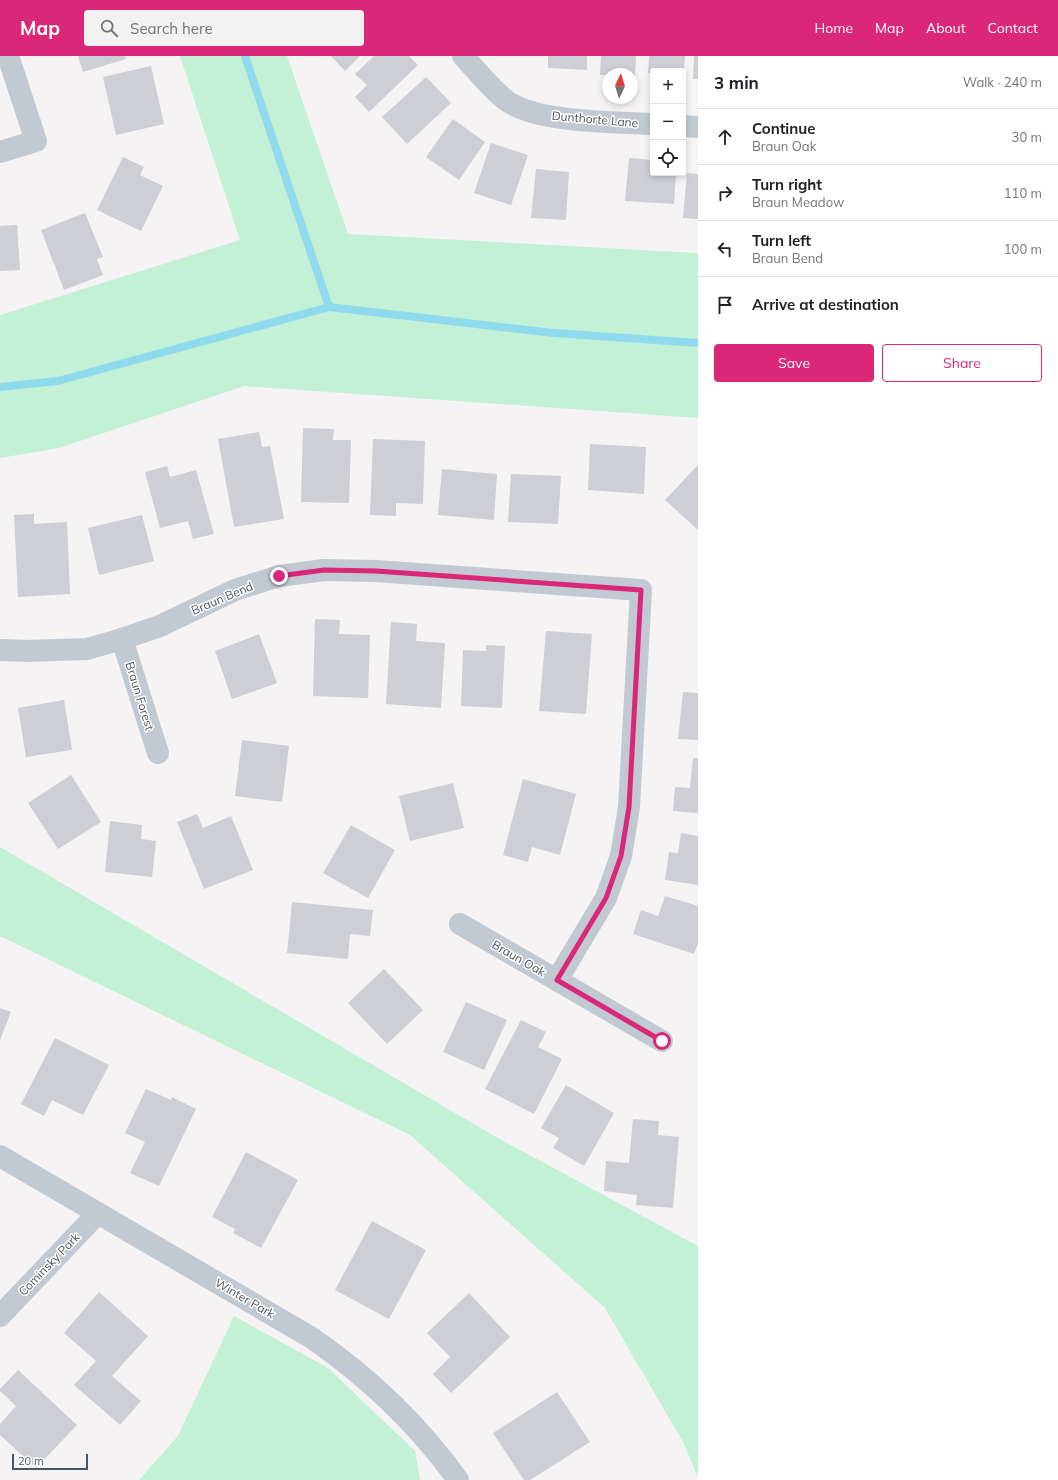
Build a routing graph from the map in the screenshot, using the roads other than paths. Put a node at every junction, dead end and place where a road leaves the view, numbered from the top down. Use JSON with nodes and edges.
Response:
{"nodes":[{"id":1,"x":8,"y":56,"type":"edge"},
{"id":2,"x":463,"y":56,"type":"edge"},
{"id":3,"x":650,"y":124,"type":"edge"},
{"id":4,"x":686,"y":126,"type":"edge"},
{"id":5,"x":698,"y":127,"type":"edge"},
{"id":6,"x":0,"y":152,"type":"edge"},
{"id":7,"x":122,"y":639,"type":"junction"},
{"id":8,"x":0,"y":650,"type":"edge"},
{"id":9,"x":158,"y":752,"type":"dead end"},
{"id":10,"x":460,"y":924,"type":"dead end"},
{"id":11,"x":557,"y":980,"type":"junction"},
{"id":12,"x":662,"y":1041,"type":"dead end"},
{"id":13,"x":0,"y":1156,"type":"edge"},
{"id":14,"x":98,"y":1213,"type":"junction"},
{"id":15,"x":0,"y":1316,"type":"edge"},
{"id":16,"x":458,"y":1480,"type":"edge"}],
"edges":[{"from":1,"to":6,"type":"street"},
{"from":2,"to":3,"type":"street","name":"Dunthorte Lane"},
{"from":4,"to":5,"type":"street"},
{"from":7,"to":8,"type":"street","name":"Braun Bend"},
{"from":7,"to":9,"type":"street","name":"Braun Forest"},
{"from":7,"to":11,"type":"street","name":"Braun Bend"},
{"from":10,"to":11,"type":"street","name":"Braun Oak"},
{"from":11,"to":12,"type":"street","name":"Braun Oak"},
{"from":13,"to":14,"type":"street","name":"Winter Park"},
{"from":14,"to":15,"type":"street","name":"Cominsky Park"},
{"from":14,"to":16,"type":"street","name":"Winter Park"}]}
